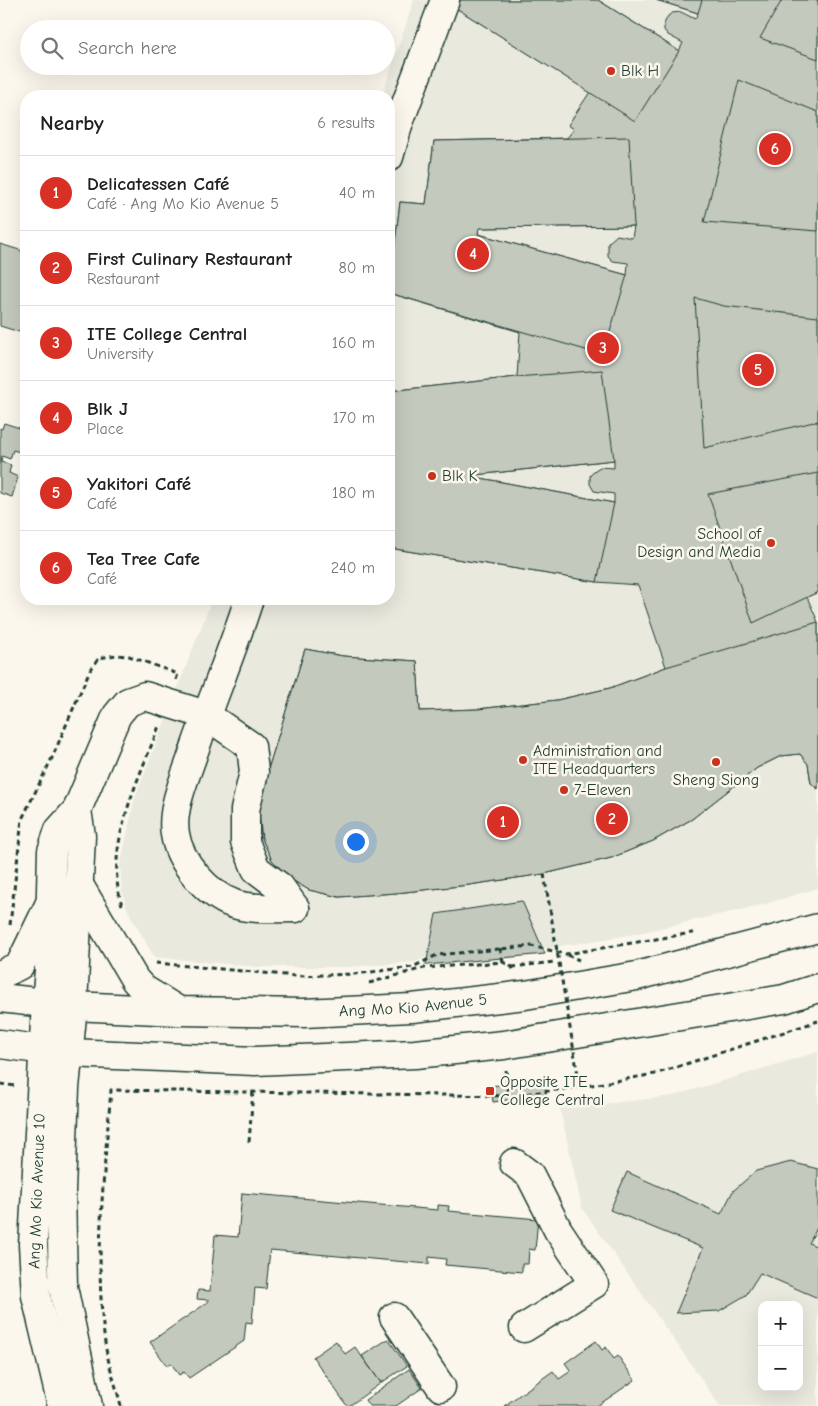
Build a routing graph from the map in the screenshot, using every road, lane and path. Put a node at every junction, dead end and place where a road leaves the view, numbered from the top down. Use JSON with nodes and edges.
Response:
{"nodes":[{"id":1,"x":445,"y":0,"type":"edge"},
{"id":2,"x":395,"y":136,"type":"edge"},
{"id":3,"x":247,"y":605,"type":"edge"},
{"id":4,"x":169,"y":703,"type":"junction"},
{"id":5,"x":206,"y":715,"type":"junction"},
{"id":6,"x":76,"y":810,"type":"junction"},
{"id":7,"x":544,"y":874,"type":"dead end"},
{"id":8,"x":79,"y":885,"type":"junction"},
{"id":9,"x":50,"y":901,"type":"junction"},
{"id":10,"x":125,"y":913,"type":"dead end"},
{"id":11,"x":818,"y":928,"type":"edge"},
{"id":12,"x":704,"y":930,"type":"dead end"},
{"id":13,"x":500,"y":948,"type":"junction"},
{"id":14,"x":558,"y":962,"type":"junction"},
{"id":15,"x":413,"y":967,"type":"junction"},
{"id":16,"x":512,"y":967,"type":"dead end"},
{"id":17,"x":424,"y":968,"type":"junction"},
{"id":18,"x":160,"y":969,"type":"dead end"},
{"id":19,"x":0,"y":974,"type":"edge"},
{"id":20,"x":364,"y":984,"type":"dead end"},
{"id":21,"x":818,"y":988,"type":"edge"},
{"id":22,"x":0,"y":998,"type":"edge"},
{"id":23,"x":46,"y":1003,"type":"junction"},
{"id":24,"x":73,"y":1006,"type":"junction"},
{"id":25,"x":178,"y":1011,"type":"junction"},
{"id":26,"x":818,"y":1021,"type":"edge"},
{"id":27,"x":0,"y":1044,"type":"edge"},
{"id":28,"x":504,"y":1045,"type":"junction"},
{"id":29,"x":56,"y":1051,"type":"junction"},
{"id":30,"x":255,"y":1061,"type":"junction"},
{"id":31,"x":0,"y":1084,"type":"edge"},
{"id":32,"x":16,"y":1086,"type":"dead end"},
{"id":33,"x":580,"y":1087,"type":"junction"},
{"id":34,"x":253,"y":1092,"type":"junction"},
{"id":35,"x":508,"y":1096,"type":"junction"},
{"id":36,"x":249,"y":1142,"type":"dead end"},
{"id":37,"x":514,"y":1163,"type":"dead end"},
{"id":38,"x":394,"y":1317,"type":"dead end"},
{"id":39,"x":524,"y":1328,"type":"dead end"},
{"id":40,"x":441,"y":1387,"type":"dead end"},
{"id":41,"x":62,"y":1406,"type":"edge"},
{"id":42,"x":88,"y":1406,"type":"edge"},
{"id":43,"x":121,"y":1406,"type":"edge"}],
"edges":[{"from":1,"to":2,"type":"main road"},
{"from":3,"to":5,"type":"main road"},
{"from":4,"to":5,"type":"main road","name":"Ang Mo Kio Avenue 10"},
{"from":4,"to":6,"type":"main road","name":"Ang Mo Kio Avenue 10"},
{"from":4,"to":10,"type":"path"},
{"from":5,"to":5,"type":"main road"},
{"from":6,"to":8,"type":"main road","name":"Ang Mo Kio Avenue 10"},
{"from":6,"to":9,"type":"main road","name":"Ang Mo Kio Avenue 10"},
{"from":7,"to":14,"type":"path","bridge":true},
{"from":8,"to":24,"type":"main road","name":"Ang Mo Kio Avenue 10"},
{"from":8,"to":25,"type":"main road"},
{"from":9,"to":19,"type":"main road"},
{"from":9,"to":23,"type":"main road","name":"Ang Mo Kio Avenue 10"},
{"from":11,"to":25,"type":"main road","name":"Ang Mo Kio Avenue 5"},
{"from":12,"to":13,"type":"path"},
{"from":13,"to":15,"type":"path"},
{"from":13,"to":17,"type":"path"},
{"from":14,"to":16,"type":"path"},
{"from":14,"to":33,"type":"path","bridge":true},
{"from":15,"to":17,"type":"path"},
{"from":15,"to":18,"type":"path"},
{"from":17,"to":20,"type":"path"},
{"from":21,"to":28,"type":"main road"},
{"from":22,"to":23,"type":"main road","name":"Ang Mo Kio Avenue 5"},
{"from":23,"to":24,"type":"main road","name":"Ang Mo Kio Avenue 5"},
{"from":23,"to":29,"type":"main road","name":"Ang Mo Kio Avenue 10"},
{"from":24,"to":25,"type":"main road","name":"Ang Mo Kio Avenue 5"},
{"from":24,"to":29,"type":"main road","name":"Ang Mo Kio Avenue 10"},
{"from":26,"to":33,"type":"path"},
{"from":27,"to":29,"type":"main road"},
{"from":28,"to":30,"type":"main road"},
{"from":28,"to":35,"type":"path"},
{"from":29,"to":30,"type":"main road"},
{"from":29,"to":41,"type":"main road","name":"Ang Mo Kio Avenue 10"},
{"from":29,"to":42,"type":"main road","name":"Ang Mo Kio Avenue 10"},
{"from":30,"to":34,"type":"path"},
{"from":31,"to":32,"type":"path"},
{"from":33,"to":35,"type":"path"},
{"from":34,"to":35,"type":"path"},
{"from":34,"to":36,"type":"path"},
{"from":34,"to":43,"type":"path"},
{"from":37,"to":39,"type":"main road"},
{"from":38,"to":40,"type":"main road"}]}
